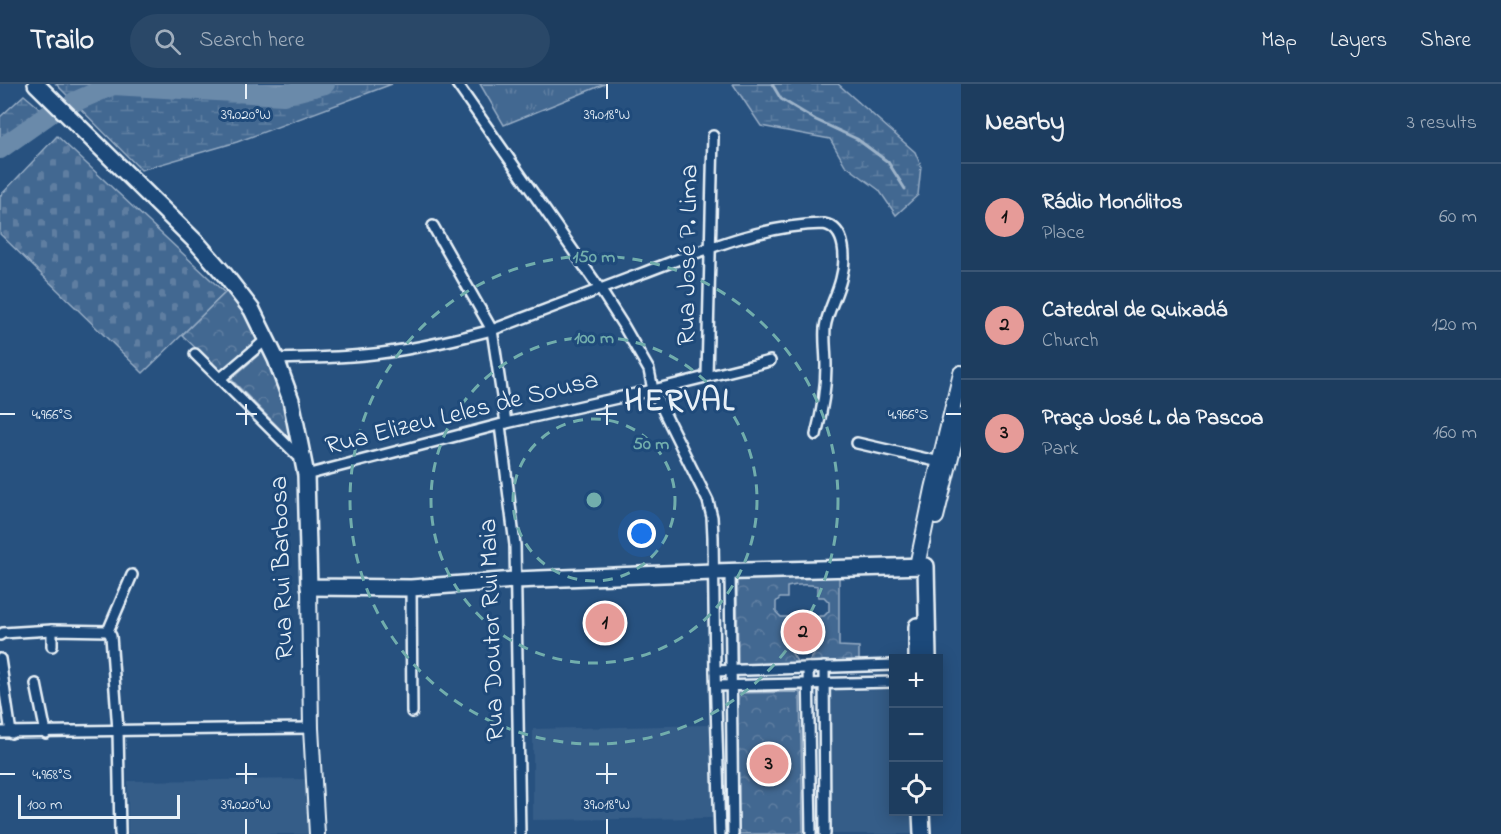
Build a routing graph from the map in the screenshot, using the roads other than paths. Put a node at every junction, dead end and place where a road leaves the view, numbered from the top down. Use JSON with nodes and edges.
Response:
{"nodes":[{"id":1,"x":36,"y":84,"type":"edge"},
{"id":2,"x":457,"y":84,"type":"edge"},
{"id":3,"x":712,"y":136,"type":"dead end"},
{"id":4,"x":433,"y":226,"type":"dead end"},
{"id":5,"x":710,"y":247,"type":"junction"},
{"id":6,"x":600,"y":289,"type":"junction"},
{"id":7,"x":492,"y":330,"type":"junction"},
{"id":8,"x":267,"y":339,"type":"junction"},
{"id":9,"x":195,"y":354,"type":"dead end"},
{"id":10,"x":276,"y":359,"type":"junction"},
{"id":11,"x":770,"y":361,"type":"dead end"},
{"id":12,"x":707,"y":376,"type":"junction"},
{"id":13,"x":961,"y":376,"type":"edge"},
{"id":14,"x":221,"y":378,"type":"junction"},
{"id":15,"x":653,"y":390,"type":"junction"},
{"id":16,"x":961,"y":417,"type":"edge"},
{"id":17,"x":503,"y":424,"type":"junction"},
{"id":18,"x":816,"y":435,"type":"dead end"},
{"id":19,"x":857,"y":443,"type":"dead end"},
{"id":20,"x":303,"y":457,"type":"junction"},
{"id":21,"x":940,"y":462,"type":"junction"},
{"id":22,"x":306,"y":475,"type":"junction"},
{"id":23,"x":938,"y":490,"type":"junction"},
{"id":24,"x":922,"y":566,"type":"junction"},
{"id":25,"x":713,"y":572,"type":"junction"},
{"id":26,"x":730,"y":572,"type":"junction"},
{"id":27,"x":132,"y":575,"type":"dead end"},
{"id":28,"x":515,"y":580,"type":"junction"},
{"id":29,"x":309,"y":587,"type":"junction"},
{"id":30,"x":411,"y":588,"type":"junction"},
{"id":31,"x":52,"y":630,"type":"junction"},
{"id":32,"x":108,"y":631,"type":"junction"},
{"id":33,"x":0,"y":634,"type":"edge"},
{"id":34,"x":52,"y":646,"type":"dead end"},
{"id":35,"x":917,"y":654,"type":"edge"},
{"id":36,"x":928,"y":654,"type":"edge"},
{"id":37,"x":0,"y":659,"type":"edge"},
{"id":38,"x":889,"y":665,"type":"edge"},
{"id":39,"x":824,"y":667,"type":"junction"},
{"id":40,"x":808,"y":668,"type":"junction"},
{"id":41,"x":732,"y":670,"type":"junction"},
{"id":42,"x":715,"y":672,"type":"junction"},
{"id":43,"x":889,"y":682,"type":"edge"},
{"id":44,"x":36,"y":684,"type":"dead end"},
{"id":45,"x":809,"y":684,"type":"junction"},
{"id":46,"x":824,"y":684,"type":"junction"},
{"id":47,"x":732,"y":685,"type":"junction"},
{"id":48,"x":716,"y":686,"type":"junction"},
{"id":49,"x":412,"y":712,"type":"dead end"},
{"id":50,"x":311,"y":728,"type":"junction"},
{"id":51,"x":118,"y":730,"type":"junction"},
{"id":52,"x":0,"y":732,"type":"edge"},
{"id":53,"x":11,"y":733,"type":"junction"},
{"id":54,"x":46,"y":733,"type":"junction"},
{"id":55,"x":921,"y":816,"type":"edge"},
{"id":56,"x":931,"y":816,"type":"edge"},
{"id":57,"x":120,"y":834,"type":"edge"},
{"id":58,"x":316,"y":834,"type":"edge"},
{"id":59,"x":520,"y":834,"type":"edge"},
{"id":60,"x":720,"y":834,"type":"edge"},
{"id":61,"x":733,"y":834,"type":"edge"},
{"id":62,"x":811,"y":834,"type":"edge"},
{"id":63,"x":825,"y":834,"type":"edge"},
{"id":64,"x":922,"y":834,"type":"edge"},
{"id":65,"x":931,"y":834,"type":"edge"}],
"edges":[{"from":1,"to":8,"type":"main road","name":"Rua Rui Barbosa"},
{"from":2,"to":6,"type":"street"},
{"from":3,"to":5,"type":"street","name":"Rua José P. Lima"},
{"from":4,"to":7,"type":"street","name":"Rua Doutor Rui Maia"},
{"from":5,"to":6,"type":"street"},
{"from":5,"to":12,"type":"street","name":"Rua José P. Lima"},
{"from":5,"to":18,"type":"street"},
{"from":6,"to":7,"type":"street"},
{"from":6,"to":15,"type":"street"},
{"from":7,"to":10,"type":"street"},
{"from":7,"to":17,"type":"street","name":"Rua Doutor Rui Maia"},
{"from":8,"to":10,"type":"main road","name":"Rua Rui Barbosa"},
{"from":8,"to":14,"type":"street"},
{"from":9,"to":14,"type":"street"},
{"from":10,"to":20,"type":"main road","name":"Rua Rui Barbosa"},
{"from":11,"to":12,"type":"street","name":"Rua Elizeu Leles de Sousa"},
{"from":12,"to":15,"type":"street","name":"Rua Elizeu Leles de Sousa"},
{"from":13,"to":21,"type":"street"},
{"from":14,"to":20,"type":"street"},
{"from":15,"to":17,"type":"street","name":"Rua Elizeu Leles de Sousa"},
{"from":15,"to":25,"type":"street"},
{"from":16,"to":23,"type":"street"},
{"from":17,"to":22,"type":"street","name":"Rua Elizeu Leles de Sousa"},
{"from":17,"to":28,"type":"street","name":"Rua Doutor Rui Maia"},
{"from":19,"to":21,"type":"street"},
{"from":20,"to":22,"type":"main road","name":"Rua Rui Barbosa"},
{"from":21,"to":23,"type":"street"},
{"from":22,"to":29,"type":"main road","name":"Rua Rui Barbosa"},
{"from":23,"to":24,"type":"street"},
{"from":24,"to":26,"type":"main road"},
{"from":24,"to":35,"type":"main road"},
{"from":24,"to":36,"type":"main road"},
{"from":25,"to":26,"type":"main road"},
{"from":25,"to":28,"type":"main road"},
{"from":25,"to":42,"type":"street"},
{"from":26,"to":41,"type":"street"},
{"from":27,"to":32,"type":"street"},
{"from":28,"to":30,"type":"main road"},
{"from":28,"to":59,"type":"street","name":"Rua Doutor Rui Maia"},
{"from":29,"to":30,"type":"main road"},
{"from":29,"to":50,"type":"street","name":"Rua Rui Barbosa"},
{"from":30,"to":49,"type":"street"},
{"from":31,"to":32,"type":"street"},
{"from":31,"to":33,"type":"street"},
{"from":31,"to":34,"type":"street"},
{"from":32,"to":51,"type":"street"},
{"from":37,"to":53,"type":"street"},
{"from":38,"to":39,"type":"street"},
{"from":39,"to":40,"type":"street"},
{"from":39,"to":46,"type":"street"},
{"from":40,"to":41,"type":"street"},
{"from":40,"to":45,"type":"street"},
{"from":41,"to":42,"type":"street"},
{"from":41,"to":47,"type":"street"},
{"from":42,"to":48,"type":"street"},
{"from":43,"to":46,"type":"street"},
{"from":44,"to":54,"type":"street"},
{"from":45,"to":46,"type":"street"},
{"from":45,"to":47,"type":"street"},
{"from":45,"to":62,"type":"street"},
{"from":46,"to":63,"type":"street"},
{"from":47,"to":48,"type":"street"},
{"from":47,"to":61,"type":"street"},
{"from":48,"to":60,"type":"street"},
{"from":50,"to":51,"type":"street"},
{"from":50,"to":58,"type":"street","name":"Rua Rui Barbosa"},
{"from":51,"to":54,"type":"street"},
{"from":51,"to":57,"type":"street"},
{"from":52,"to":53,"type":"street"},
{"from":53,"to":54,"type":"street"},
{"from":55,"to":64,"type":"main road"},
{"from":56,"to":65,"type":"main road"}]}
